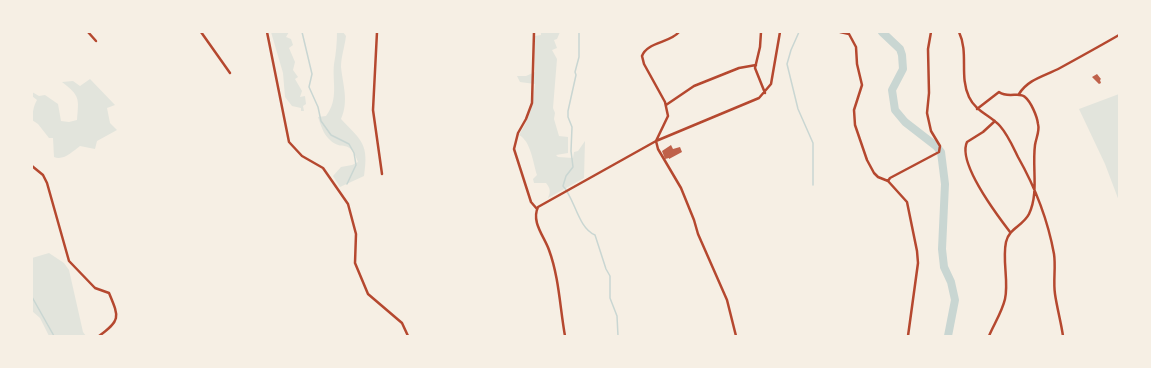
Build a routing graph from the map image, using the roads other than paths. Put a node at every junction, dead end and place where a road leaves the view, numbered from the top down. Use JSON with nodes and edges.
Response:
{"nodes":[{"id":1,"x":88,"y":32,"type":"edge"},
{"id":2,"x":201,"y":32,"type":"edge"},
{"id":3,"x":267,"y":32,"type":"edge"},
{"id":4,"x":377,"y":32,"type":"edge"},
{"id":5,"x":534,"y":32,"type":"edge"},
{"id":6,"x":678,"y":32,"type":"edge"},
{"id":7,"x":761,"y":32,"type":"edge"},
{"id":8,"x":780,"y":32,"type":"edge"},
{"id":9,"x":840,"y":32,"type":"edge"},
{"id":10,"x":932,"y":32,"type":"edge"},
{"id":11,"x":959,"y":32,"type":"edge"},
{"id":12,"x":1119,"y":35,"type":"edge"},
{"id":13,"x":96,"y":41,"type":"dead end"},
{"id":14,"x":756,"y":64,"type":"junction"},
{"id":15,"x":230,"y":73,"type":"dead end"},
{"id":16,"x":765,"y":93,"type":"junction"},
{"id":17,"x":1019,"y":94,"type":"junction"},
{"id":18,"x":666,"y":105,"type":"junction"},
{"id":19,"x":977,"y":109,"type":"junction"},
{"id":20,"x":995,"y":121,"type":"junction"},
{"id":21,"x":656,"y":141,"type":"junction"},
{"id":22,"x":32,"y":166,"type":"edge"},
{"id":23,"x":382,"y":174,"type":"dead end"},
{"id":24,"x":888,"y":181,"type":"junction"},
{"id":25,"x":1035,"y":193,"type":"junction"},
{"id":26,"x":537,"y":209,"type":"junction"},
{"id":27,"x":1010,"y":232,"type":"junction"},
{"id":28,"x":99,"y":336,"type":"edge"},
{"id":29,"x":408,"y":336,"type":"edge"},
{"id":30,"x":565,"y":336,"type":"edge"},
{"id":31,"x":736,"y":336,"type":"edge"},
{"id":32,"x":908,"y":336,"type":"edge"},
{"id":33,"x":989,"y":336,"type":"edge"},
{"id":34,"x":1063,"y":336,"type":"edge"}],
"edges":[{"from":1,"to":13,"type":"street"},
{"from":2,"to":15,"type":"street"},
{"from":3,"to":29,"type":"street"},
{"from":4,"to":23,"type":"street"},
{"from":5,"to":26,"type":"street"},
{"from":6,"to":18,"type":"street"},
{"from":7,"to":14,"type":"street"},
{"from":8,"to":16,"type":"street"},
{"from":9,"to":24,"type":"street"},
{"from":10,"to":24,"type":"street"},
{"from":11,"to":19,"type":"street"},
{"from":12,"to":17,"type":"street"},
{"from":14,"to":16,"type":"street"},
{"from":14,"to":18,"type":"street"},
{"from":16,"to":21,"type":"street"},
{"from":17,"to":19,"type":"street"},
{"from":17,"to":25,"type":"street"},
{"from":18,"to":21,"type":"street"},
{"from":19,"to":20,"type":"street"},
{"from":20,"to":25,"type":"street"},
{"from":20,"to":27,"type":"street"},
{"from":21,"to":26,"type":"street"},
{"from":21,"to":31,"type":"street"},
{"from":22,"to":28,"type":"street"},
{"from":24,"to":32,"type":"street"},
{"from":25,"to":27,"type":"street"},
{"from":25,"to":34,"type":"street"},
{"from":26,"to":30,"type":"street"},
{"from":27,"to":33,"type":"street"}]}
